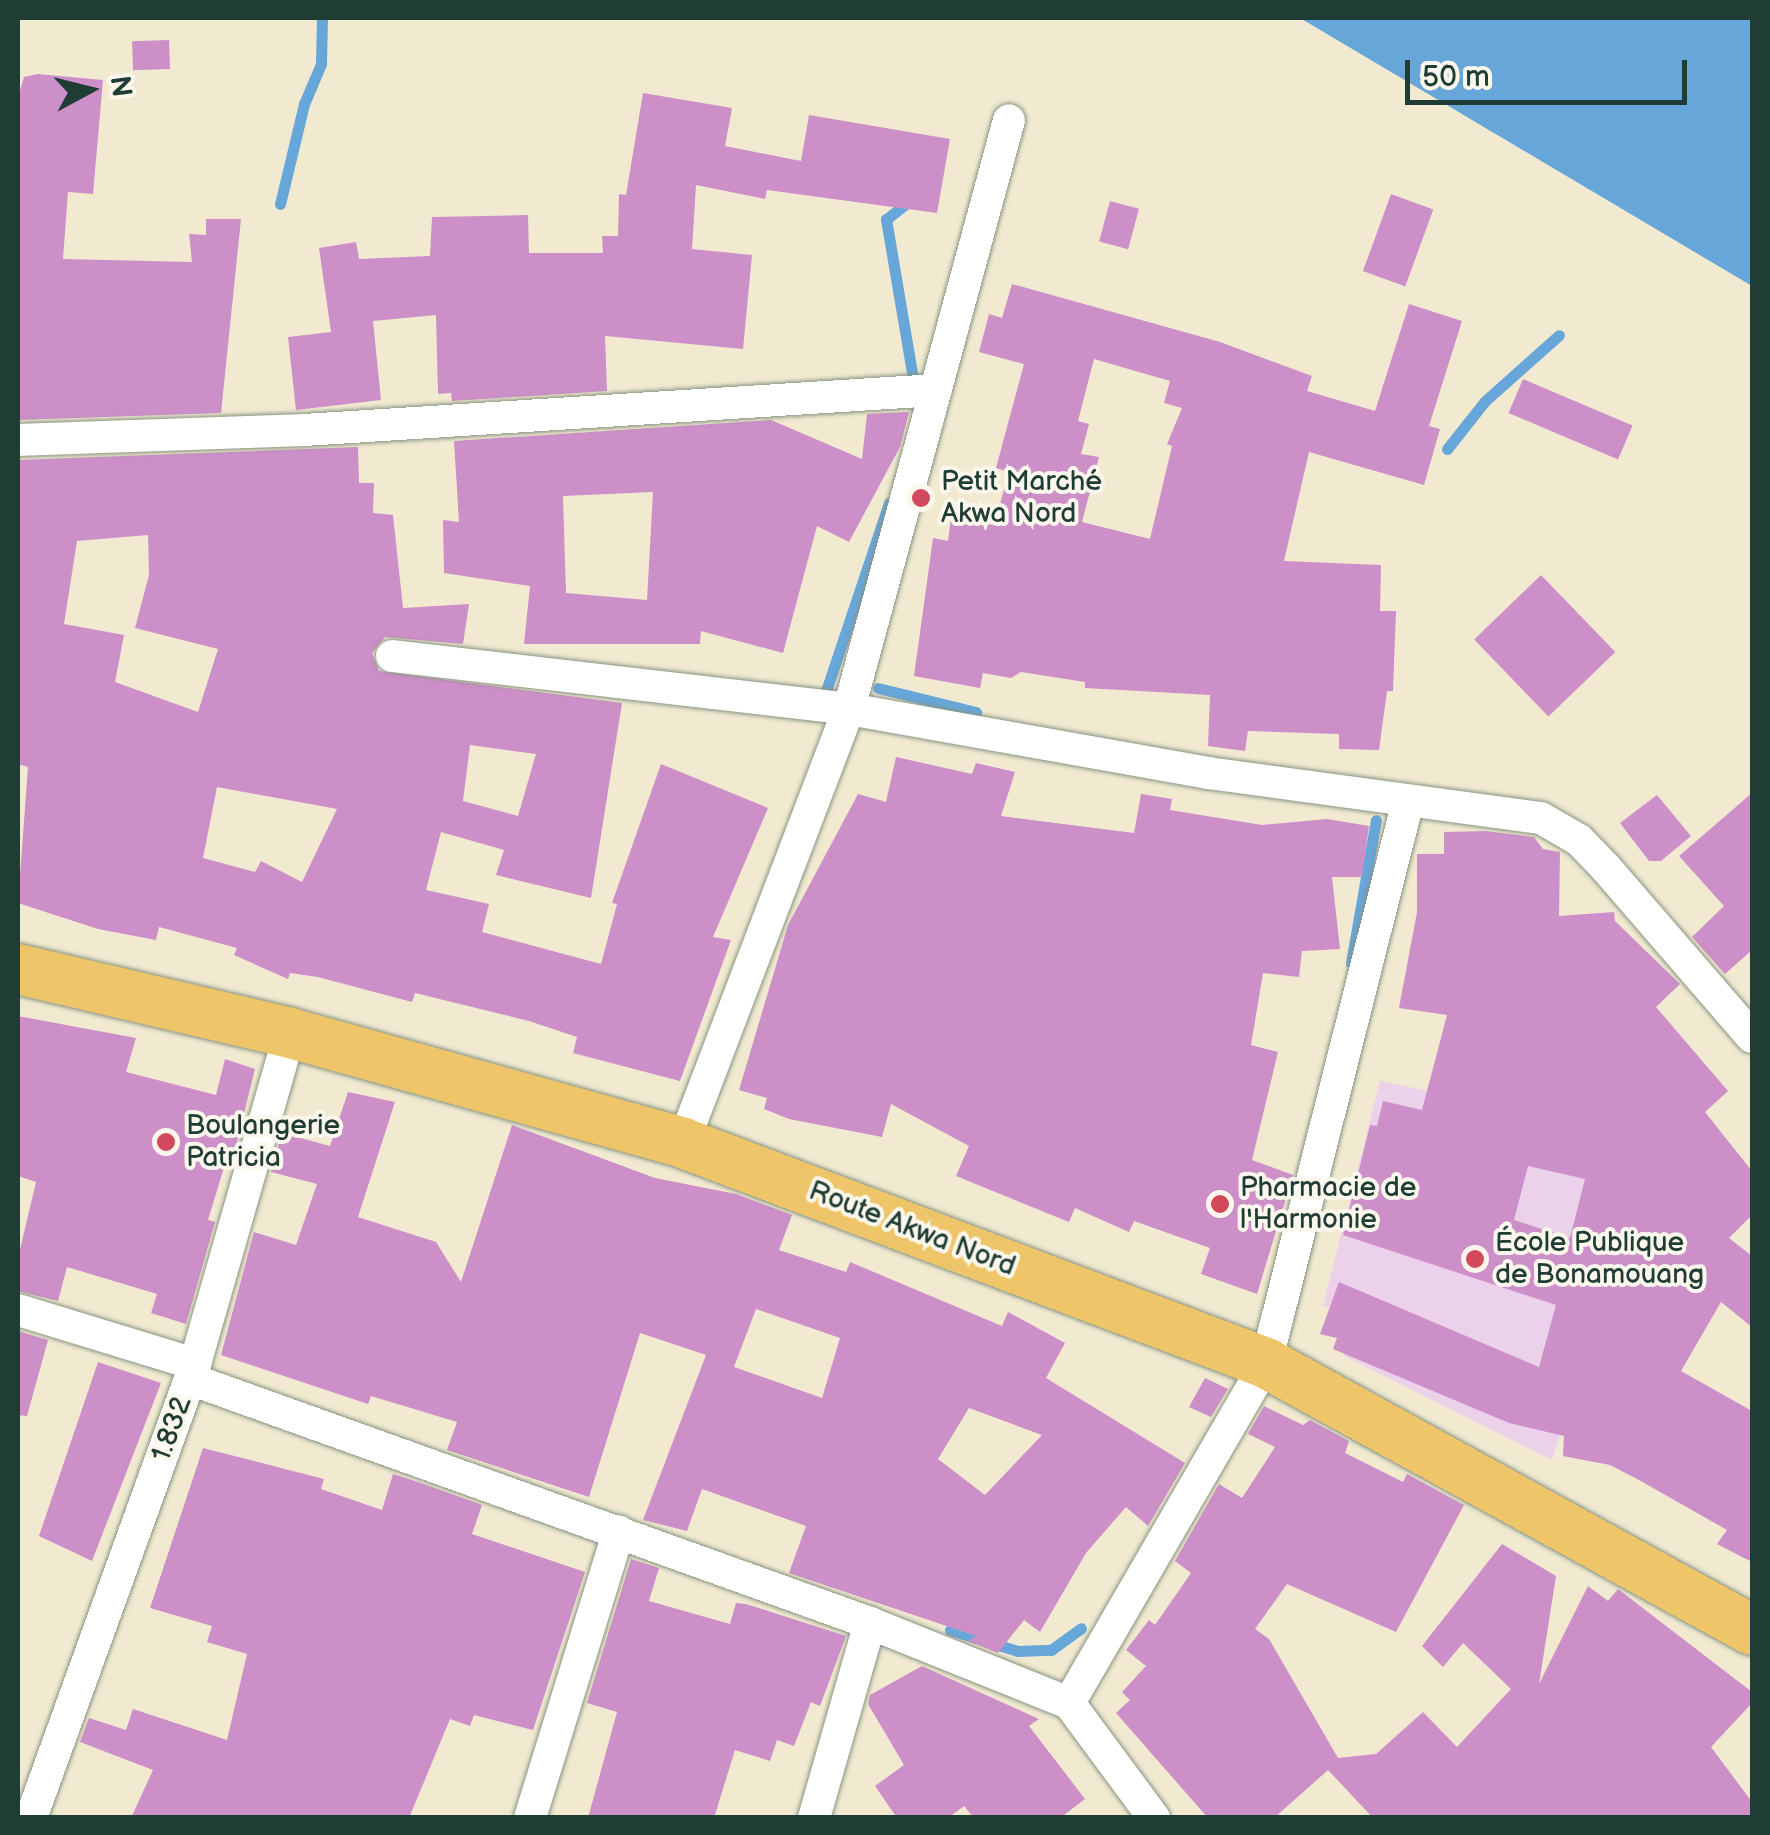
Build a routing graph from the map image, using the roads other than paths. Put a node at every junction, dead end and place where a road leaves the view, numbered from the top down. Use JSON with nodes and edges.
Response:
{"nodes":[{"id":1,"x":1010,"y":120,"type":"dead end"},
{"id":2,"x":936,"y":390,"type":"junction"},
{"id":3,"x":18,"y":440,"type":"edge"},
{"id":4,"x":392,"y":656,"type":"dead end"},
{"id":5,"x":849,"y":709,"type":"junction"},
{"id":6,"x":1408,"y":800,"type":"junction"},
{"id":7,"x":18,"y":969,"type":"edge"},
{"id":8,"x":290,"y":1032,"type":"junction"},
{"id":9,"x":1752,"y":1037,"type":"edge"},
{"id":10,"x":683,"y":1143,"type":"junction"},
{"id":11,"x":18,"y":1310,"type":"edge"},
{"id":12,"x":1266,"y":1364,"type":"junction"},
{"id":13,"x":192,"y":1371,"type":"junction"},
{"id":14,"x":620,"y":1531,"type":"junction"},
{"id":15,"x":870,"y":1624,"type":"junction"},
{"id":16,"x":1752,"y":1630,"type":"edge"},
{"id":17,"x":1069,"y":1703,"type":"junction"},
{"id":18,"x":31,"y":1818,"type":"edge"},
{"id":19,"x":530,"y":1818,"type":"edge"},
{"id":20,"x":814,"y":1818,"type":"edge"},
{"id":21,"x":1154,"y":1818,"type":"edge"}],
"edges":[{"from":1,"to":2,"type":"street"},
{"from":2,"to":3,"type":"street"},
{"from":2,"to":5,"type":"street"},
{"from":4,"to":5,"type":"street"},
{"from":5,"to":6,"type":"street"},
{"from":5,"to":10,"type":"street"},
{"from":6,"to":9,"type":"street"},
{"from":6,"to":12,"type":"street"},
{"from":7,"to":8,"type":"main road","name":"Route Akwa Nord"},
{"from":8,"to":10,"type":"main road","name":"Route Akwa Nord"},
{"from":8,"to":13,"type":"street","name":"1.832"},
{"from":10,"to":12,"type":"main road","name":"Route Akwa Nord"},
{"from":11,"to":13,"type":"street"},
{"from":12,"to":16,"type":"main road","name":"Route Akwa Nord"},
{"from":12,"to":17,"type":"street"},
{"from":13,"to":14,"type":"street"},
{"from":13,"to":18,"type":"street","name":"1.832"},
{"from":14,"to":15,"type":"street"},
{"from":14,"to":19,"type":"street"},
{"from":15,"to":17,"type":"street"},
{"from":15,"to":20,"type":"street"},
{"from":17,"to":21,"type":"street"}]}
